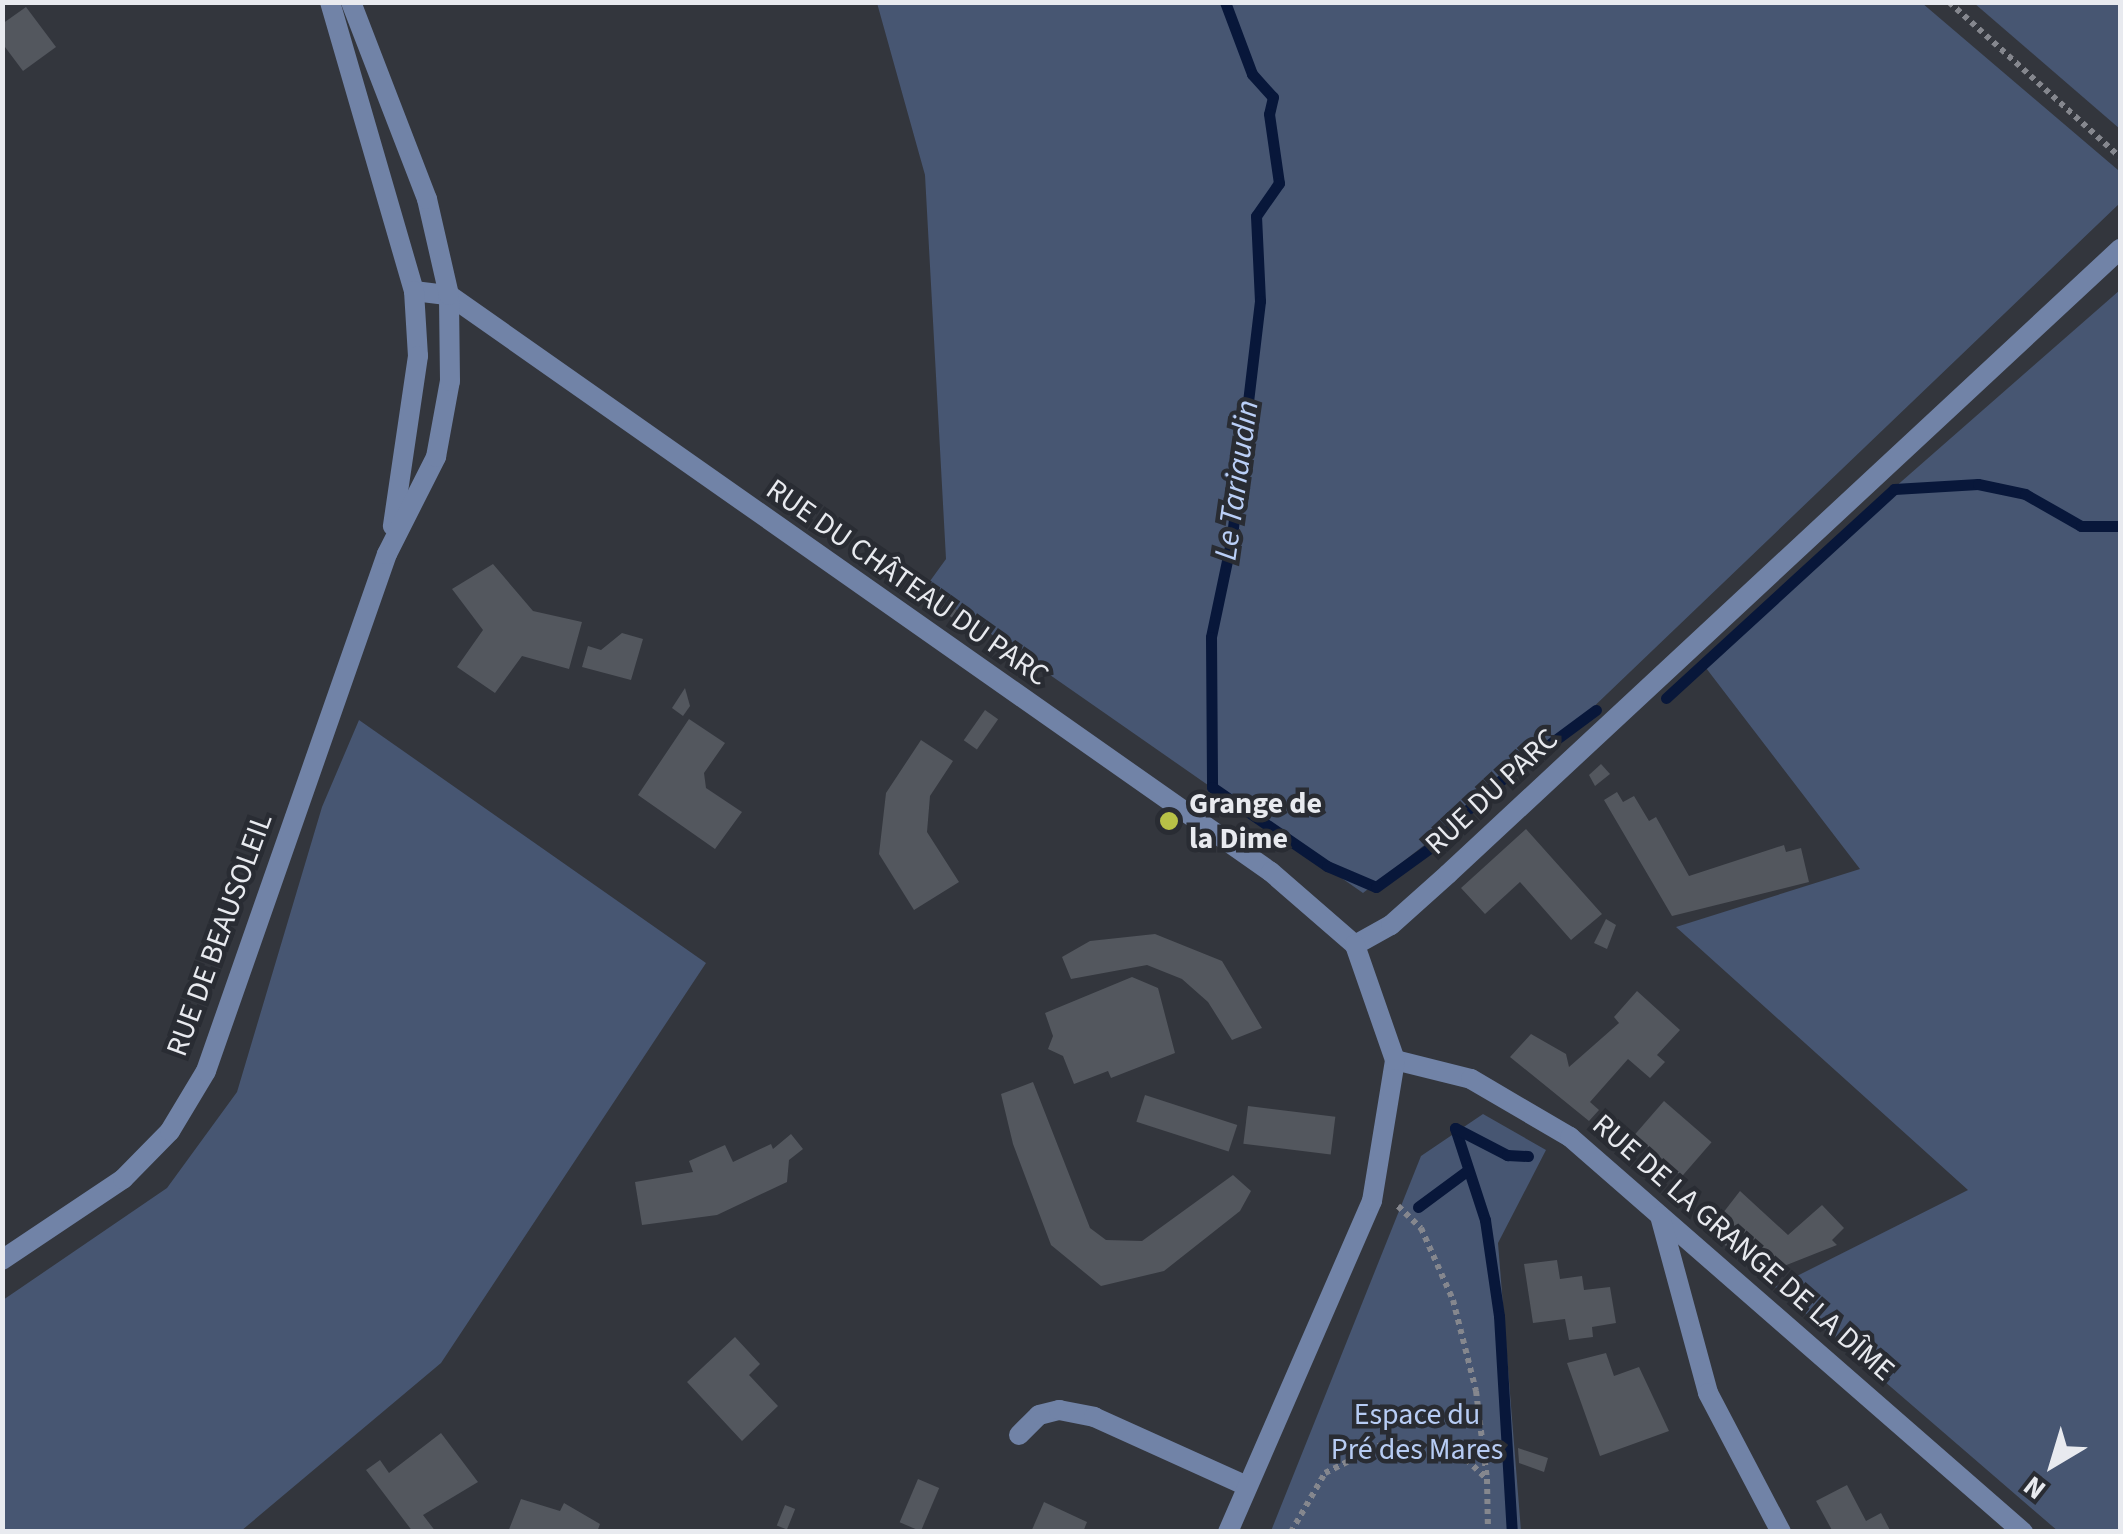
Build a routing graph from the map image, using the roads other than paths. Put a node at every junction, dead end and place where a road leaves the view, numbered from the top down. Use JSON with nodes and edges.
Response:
{"nodes":[{"id":1,"x":330,"y":2,"type":"edge"},
{"id":2,"x":351,"y":2,"type":"edge"},
{"id":3,"x":2120,"y":249,"type":"edge"},
{"id":4,"x":414,"y":291,"type":"junction"},
{"id":5,"x":449,"y":295,"type":"junction"},
{"id":6,"x":387,"y":554,"type":"junction"},
{"id":7,"x":1356,"y":945,"type":"junction"},
{"id":8,"x":1394,"y":1060,"type":"junction"},
{"id":9,"x":1659,"y":1214,"type":"junction"},
{"id":10,"x":2,"y":1260,"type":"edge"},
{"id":11,"x":1018,"y":1435,"type":"dead end"},
{"id":12,"x":1247,"y":1486,"type":"junction"},
{"id":13,"x":1228,"y":1532,"type":"edge"},
{"id":14,"x":1781,"y":1532,"type":"edge"},
{"id":15,"x":2023,"y":1532,"type":"edge"}],
"edges":[{"from":1,"to":4,"type":"street","name":"RUE DE BEAUSOLEIL"},
{"from":2,"to":5,"type":"street","name":"RUE DE BEAUSOLEIL"},
{"from":3,"to":7,"type":"street","name":"RUE DU PARC"},
{"from":4,"to":5,"type":"street","name":"RUE DU CHÂTEAU DU PARC"},
{"from":4,"to":6,"type":"street","name":"RUE DE BEAUSOLEIL"},
{"from":5,"to":6,"type":"street","name":"RUE DE BEAUSOLEIL"},
{"from":5,"to":7,"type":"street","name":"RUE DU CHÂTEAU DU PARC"},
{"from":6,"to":10,"type":"street","name":"RUE DE BEAUSOLEIL"},
{"from":7,"to":8,"type":"street"},
{"from":8,"to":9,"type":"street","name":"RUE DE LA GRANGE DE LA DÎME"},
{"from":8,"to":12,"type":"street"},
{"from":9,"to":14,"type":"street"},
{"from":9,"to":15,"type":"street","name":"RUE DE LA GRANGE DE LA DÎME"},
{"from":11,"to":12,"type":"street"},
{"from":12,"to":13,"type":"street"}]}
